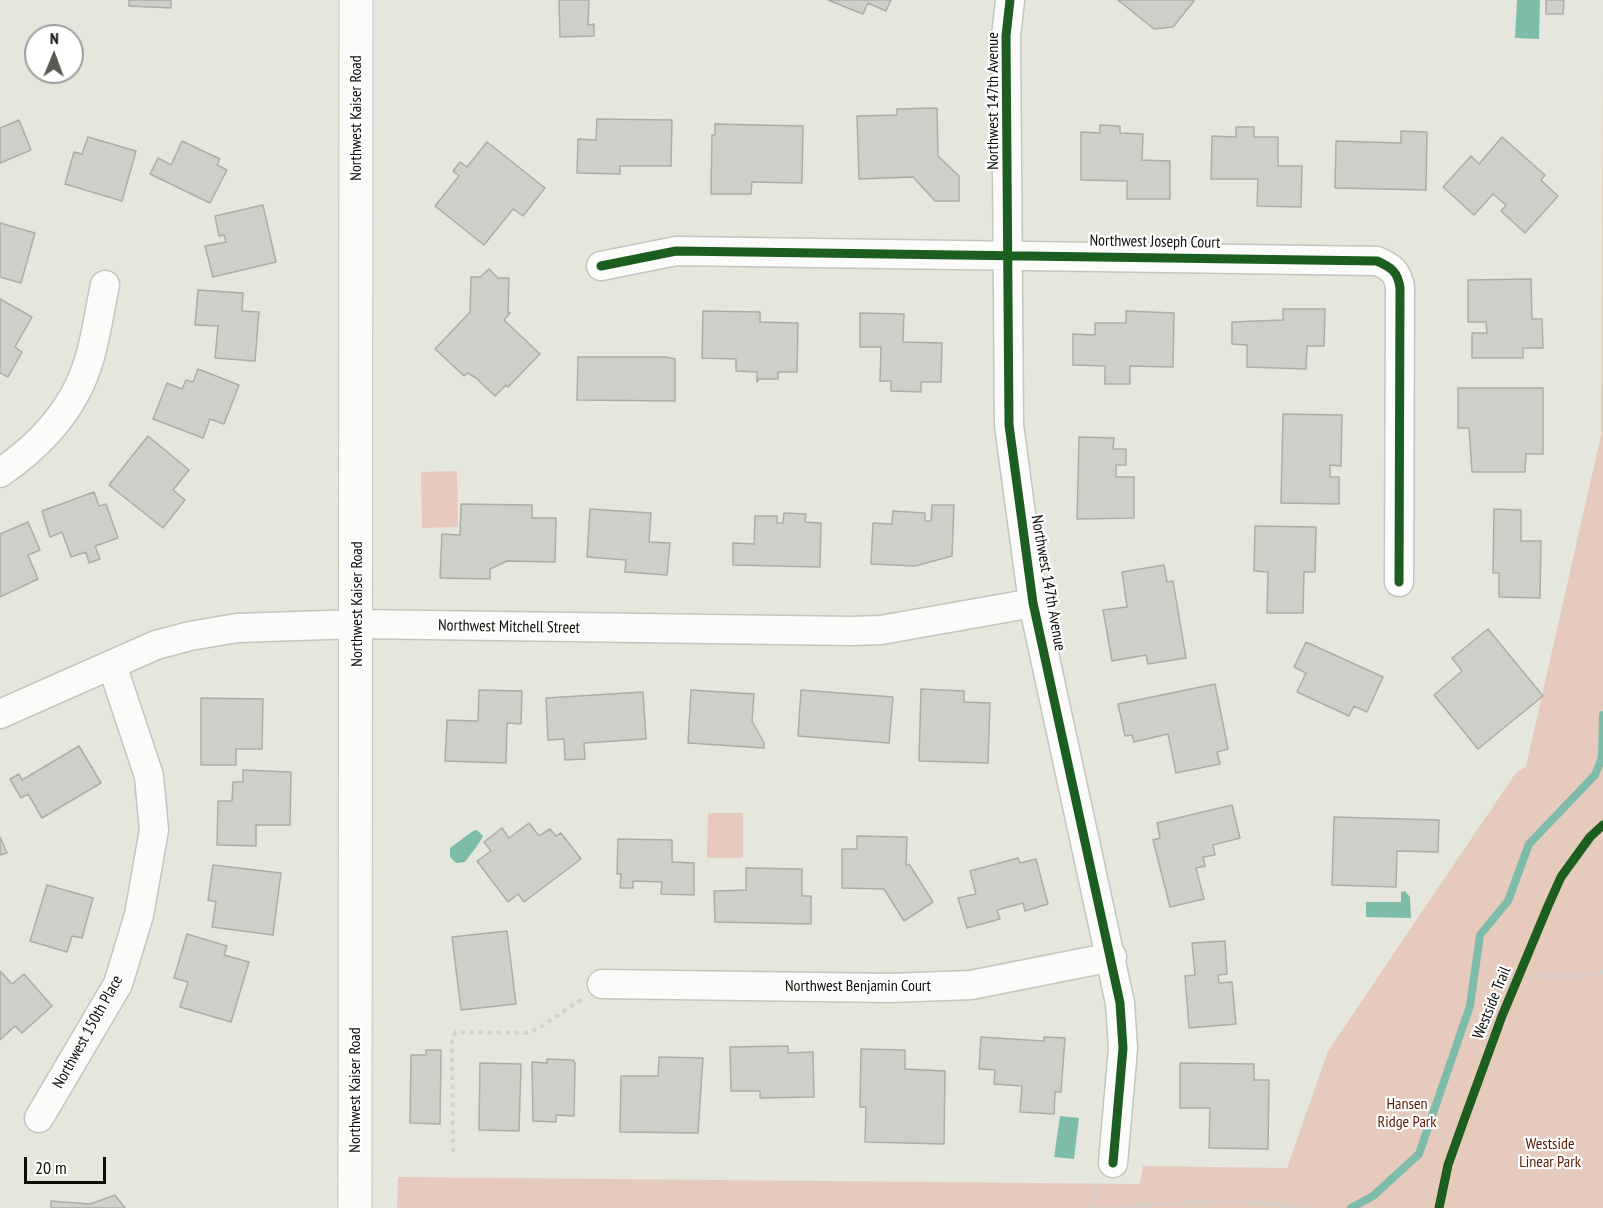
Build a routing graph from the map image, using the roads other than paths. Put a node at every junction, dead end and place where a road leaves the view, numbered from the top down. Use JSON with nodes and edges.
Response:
{"nodes":[{"id":1,"x":356,"y":0,"type":"edge"},
{"id":2,"x":1010,"y":0,"type":"edge"},
{"id":3,"x":1010,"y":255,"type":"junction"},
{"id":4,"x":601,"y":266,"type":"dead end"},
{"id":5,"x":105,"y":285,"type":"dead end"},
{"id":6,"x":0,"y":473,"type":"edge"},
{"id":7,"x":1399,"y":582,"type":"dead end"},
{"id":8,"x":1033,"y":603,"type":"junction"},
{"id":9,"x":357,"y":624,"type":"junction"},
{"id":10,"x":112,"y":665,"type":"junction"},
{"id":11,"x":0,"y":714,"type":"edge"},
{"id":12,"x":1112,"y":957,"type":"junction"},
{"id":13,"x":602,"y":984,"type":"road end"},
{"id":14,"x":39,"y":1118,"type":"dead end"},
{"id":15,"x":1113,"y":1163,"type":"dead end"},
{"id":16,"x":355,"y":1208,"type":"edge"}],
"edges":[{"from":1,"to":9,"type":"main road","name":"Northwest Kaiser Road"},
{"from":2,"to":3,"type":"street","name":"Northwest 147th Avenue"},
{"from":3,"to":4,"type":"street","name":"Northwest Joseph Court"},
{"from":3,"to":7,"type":"street","name":"Northwest Joseph Court"},
{"from":3,"to":8,"type":"street","name":"Northwest 147th Avenue"},
{"from":5,"to":6,"type":"street"},
{"from":8,"to":9,"type":"street","name":"Northwest Mitchell Street"},
{"from":8,"to":12,"type":"street","name":"Northwest 147th Avenue"},
{"from":9,"to":10,"type":"street","name":"Northwest Mitchell Street"},
{"from":9,"to":16,"type":"main road","name":"Northwest Kaiser Road"},
{"from":10,"to":11,"type":"street","name":"Northwest Mitchell Street"},
{"from":10,"to":14,"type":"street","name":"Northwest 150th Place"},
{"from":12,"to":13,"type":"street","name":"Northwest Benjamin Court"},
{"from":12,"to":15,"type":"street","name":"Northwest 147th Avenue"}]}
